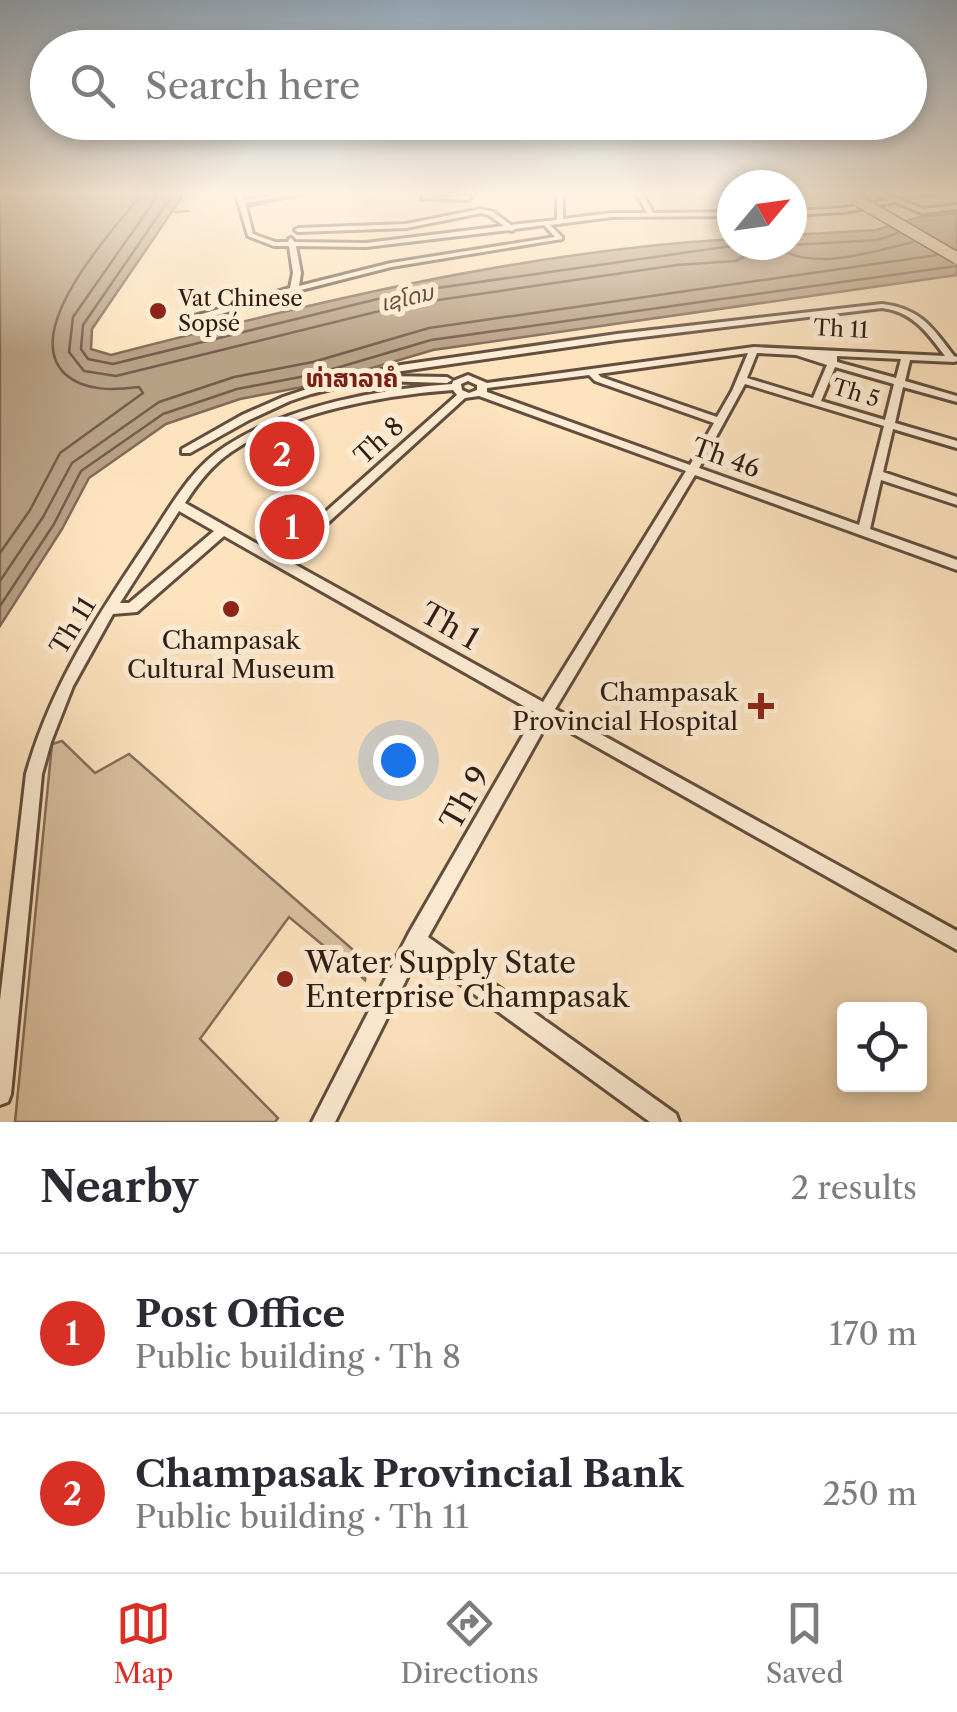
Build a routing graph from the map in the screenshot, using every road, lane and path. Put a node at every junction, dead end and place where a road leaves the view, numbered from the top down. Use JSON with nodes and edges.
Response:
{"nodes":[{"id":1,"x":291,"y":246,"type":"edge"},
{"id":2,"x":506,"y":246,"type":"edge"},
{"id":3,"x":294,"y":289,"type":"junction"},
{"id":4,"x":198,"y":318,"type":"dead end"},
{"id":5,"x":783,"y":349,"type":"junction"},
{"id":6,"x":754,"y":350,"type":"junction"},
{"id":7,"x":837,"y":352,"type":"junction"},
{"id":8,"x":906,"y":356,"type":"junction"},
{"id":9,"x":954,"y":359,"type":"edge"},
{"id":10,"x":831,"y":364,"type":"junction"},
{"id":11,"x":592,"y":373,"type":"junction"},
{"id":12,"x":743,"y":380,"type":"junction"},
{"id":13,"x":345,"y":383,"type":"junction"},
{"id":14,"x":899,"y":383,"type":"junction"},
{"id":15,"x":459,"y":388,"type":"junction"},
{"id":16,"x":482,"y":389,"type":"junction"},
{"id":17,"x":957,"y":399,"type":"edge"},
{"id":18,"x":816,"y":402,"type":"junction"},
{"id":19,"x":719,"y":421,"type":"junction"},
{"id":20,"x":890,"y":425,"type":"junction"},
{"id":21,"x":957,"y":445,"type":"edge"},
{"id":22,"x":186,"y":451,"type":"dead end"},
{"id":23,"x":693,"y":469,"type":"junction"},
{"id":24,"x":879,"y":475,"type":"junction"},
{"id":25,"x":957,"y":501,"type":"edge"},
{"id":26,"x":178,"y":505,"type":"junction"},
{"id":27,"x":224,"y":530,"type":"junction"},
{"id":28,"x":863,"y":531,"type":"junction"},
{"id":29,"x":279,"y":560,"type":"junction"},
{"id":30,"x":957,"y":564,"type":"edge"},
{"id":31,"x":109,"y":609,"type":"junction"},
{"id":32,"x":545,"y":712,"type":"junction"},
{"id":33,"x":416,"y":940,"type":"junction"},
{"id":34,"x":957,"y":941,"type":"edge"},
{"id":35,"x":0,"y":1094,"type":"edge"},
{"id":36,"x":323,"y":1122,"type":"edge"},
{"id":37,"x":668,"y":1122,"type":"edge"}],
"edges":[{"from":1,"to":3,"type":"street"},
{"from":2,"to":3,"type":"street"},
{"from":3,"to":4,"type":"street"},
{"from":5,"to":6,"type":"street","name":"Th 11"},
{"from":5,"to":7,"type":"street","name":"Th 11"},
{"from":5,"to":10,"type":"street"},
{"from":6,"to":11,"type":"street","name":"Th 11"},
{"from":6,"to":12,"type":"street","name":"Th 9"},
{"from":7,"to":8,"type":"street","name":"Th 11"},
{"from":7,"to":10,"type":"street"},
{"from":8,"to":9,"type":"street","name":"Th 11"},
{"from":8,"to":14,"type":"street"},
{"from":9,"to":13,"type":"street"},
{"from":10,"to":14,"type":"street"},
{"from":10,"to":18,"type":"street"},
{"from":11,"to":16,"type":"street","name":"Th 11"},
{"from":11,"to":19,"type":"street"},
{"from":12,"to":18,"type":"street","name":"Th 5"},
{"from":12,"to":19,"type":"street","name":"Th 9"},
{"from":13,"to":15,"type":"street"},
{"from":13,"to":22,"type":"street"},
{"from":14,"to":17,"type":"street"},
{"from":14,"to":20,"type":"street"},
{"from":15,"to":16,"type":"street","name":"Th 11"},
{"from":15,"to":16,"type":"street"},
{"from":15,"to":26,"type":"street","name":"Th 11"},
{"from":15,"to":29,"type":"street","name":"Th 8"},
{"from":16,"to":23,"type":"street","name":"Th 46"},
{"from":18,"to":20,"type":"street","name":"Th 5"},
{"from":19,"to":23,"type":"street","name":"Th 9"},
{"from":20,"to":21,"type":"street","name":"Th 5"},
{"from":20,"to":24,"type":"street"},
{"from":23,"to":28,"type":"street","name":"Th 46"},
{"from":23,"to":32,"type":"street","name":"Th 9"},
{"from":24,"to":25,"type":"street"},
{"from":24,"to":28,"type":"street"},
{"from":26,"to":27,"type":"street","name":"Th 1"},
{"from":26,"to":31,"type":"street","name":"Th 11"},
{"from":27,"to":29,"type":"street","name":"Th 1"},
{"from":27,"to":31,"type":"street"},
{"from":28,"to":30,"type":"street","name":"Th 46"},
{"from":29,"to":32,"type":"street","name":"Th 1"},
{"from":31,"to":35,"type":"street","name":"Th 11"},
{"from":32,"to":33,"type":"street","name":"Th 9"},
{"from":32,"to":34,"type":"street","name":"Th 1"},
{"from":33,"to":36,"type":"street","name":"Th 9"},
{"from":33,"to":37,"type":"street"}]}
